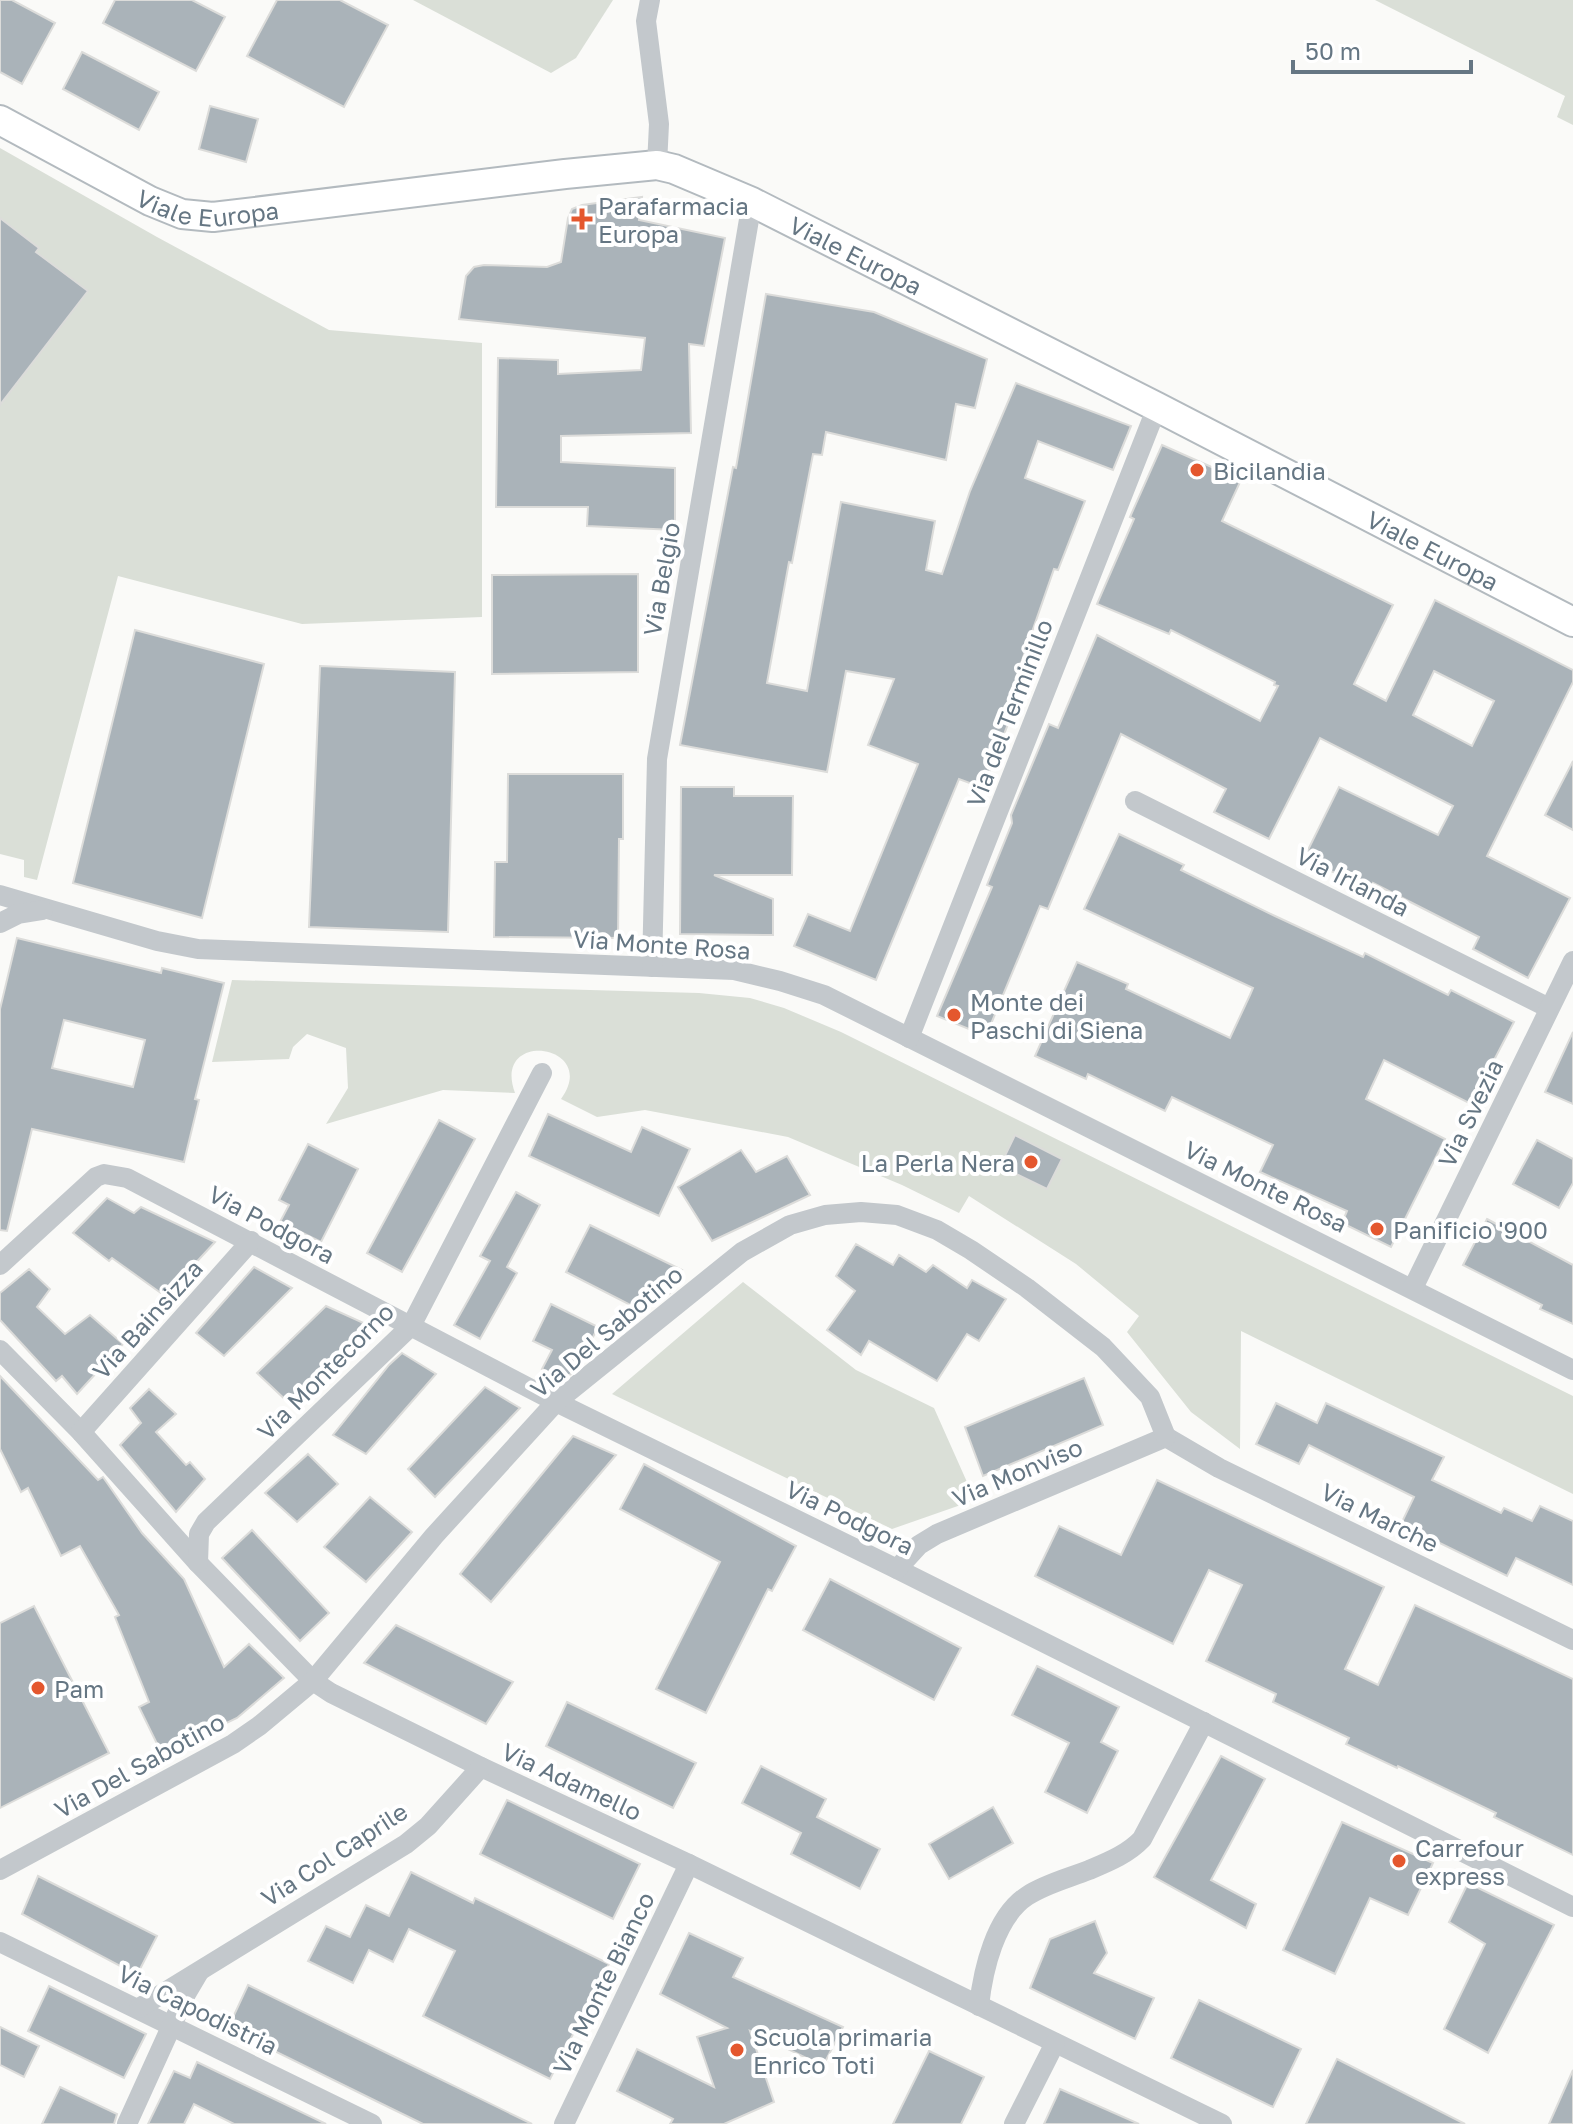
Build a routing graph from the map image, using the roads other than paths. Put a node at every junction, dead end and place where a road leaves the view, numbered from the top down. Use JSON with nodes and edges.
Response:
{"nodes":[{"id":1,"x":650,"y":0,"type":"edge"},
{"id":2,"x":0,"y":120,"type":"edge"},
{"id":3,"x":657,"y":165,"type":"junction"},
{"id":4,"x":752,"y":202,"type":"junction"},
{"id":5,"x":1157,"y":407,"type":"junction"},
{"id":6,"x":1573,"y":622,"type":"edge"},
{"id":7,"x":1135,"y":801,"type":"dead end"},
{"id":8,"x":0,"y":895,"type":"edge"},
{"id":9,"x":51,"y":909,"type":"junction"},
{"id":10,"x":0,"y":923,"type":"edge"},
{"id":11,"x":1573,"y":961,"type":"edge"},
{"id":12,"x":652,"y":967,"type":"junction"},
{"id":13,"x":1549,"y":1008,"type":"junction"},
{"id":14,"x":909,"y":1038,"type":"junction"},
{"id":15,"x":542,"y":1073,"type":"dead end"},
{"id":16,"x":251,"y":1241,"type":"junction"},
{"id":17,"x":0,"y":1265,"type":"edge"},
{"id":18,"x":1413,"y":1288,"type":"junction"},
{"id":19,"x":411,"y":1326,"type":"junction"},
{"id":20,"x":0,"y":1350,"type":"edge"},
{"id":21,"x":1573,"y":1370,"type":"edge"},
{"id":22,"x":556,"y":1402,"type":"junction"},
{"id":23,"x":81,"y":1432,"type":"junction"},
{"id":24,"x":1166,"y":1437,"type":"junction"},
{"id":25,"x":198,"y":1563,"type":"junction"},
{"id":26,"x":897,"y":1569,"type":"junction"},
{"id":27,"x":1573,"y":1640,"type":"edge"},
{"id":28,"x":313,"y":1681,"type":"junction"},
{"id":29,"x":1204,"y":1722,"type":"junction"},
{"id":30,"x":481,"y":1767,"type":"junction"},
{"id":31,"x":689,"y":1864,"type":"junction"},
{"id":32,"x":0,"y":1870,"type":"edge"},
{"id":33,"x":1573,"y":1907,"type":"edge"},
{"id":34,"x":0,"y":1942,"type":"edge"},
{"id":35,"x":202,"y":1968,"type":"junction"},
{"id":36,"x":979,"y":2006,"type":"junction"},
{"id":37,"x":139,"y":2008,"type":"junction"},
{"id":38,"x":171,"y":2025,"type":"junction"},
{"id":39,"x":1055,"y":2043,"type":"junction"},
{"id":40,"x":127,"y":2124,"type":"edge"},
{"id":41,"x":372,"y":2124,"type":"edge"},
{"id":42,"x":564,"y":2124,"type":"edge"},
{"id":43,"x":1014,"y":2124,"type":"edge"},
{"id":44,"x":1221,"y":2124,"type":"edge"}],
"edges":[{"from":1,"to":3,"type":"street"},
{"from":2,"to":3,"type":"street","name":"Viale Europa"},
{"from":3,"to":4,"type":"street","name":"Viale Europa"},
{"from":4,"to":5,"type":"street","name":"Viale Europa"},
{"from":4,"to":12,"type":"street","name":"Via Belgio"},
{"from":5,"to":6,"type":"street","name":"Viale Europa"},
{"from":5,"to":14,"type":"street","name":"Via del Terminillo"},
{"from":7,"to":13,"type":"street","name":"Via Irlanda"},
{"from":8,"to":9,"type":"street","name":"Via Monte Rosa"},
{"from":9,"to":10,"type":"street"},
{"from":9,"to":12,"type":"street","name":"Via Monte Rosa"},
{"from":11,"to":13,"type":"street","name":"Via Svezia"},
{"from":12,"to":14,"type":"street","name":"Via Monte Rosa"},
{"from":13,"to":18,"type":"street","name":"Via Svezia"},
{"from":14,"to":18,"type":"street","name":"Via Monte Rosa"},
{"from":15,"to":19,"type":"street","name":"Via Montecorno"},
{"from":16,"to":17,"type":"street","name":"Via Podgora"},
{"from":16,"to":19,"type":"street","name":"Via Podgora"},
{"from":16,"to":23,"type":"street","name":"Via Bainsizza"},
{"from":18,"to":21,"type":"street","name":"Via Monte Rosa"},
{"from":19,"to":22,"type":"street","name":"Via Podgora"},
{"from":19,"to":25,"type":"street","name":"Via Montecorno"},
{"from":20,"to":23,"type":"street","name":"Via Adamello"},
{"from":22,"to":24,"type":"street","name":"Via Del Sabotino"},
{"from":22,"to":26,"type":"street","name":"Via Podgora"},
{"from":22,"to":28,"type":"street","name":"Via Del Sabotino"},
{"from":23,"to":25,"type":"street","name":"Via Adamello"},
{"from":24,"to":26,"type":"street","name":"Via Monviso"},
{"from":24,"to":27,"type":"street","name":"Via Marche"},
{"from":25,"to":28,"type":"street","name":"Via Adamello"},
{"from":26,"to":29,"type":"street","name":"Via Podgora"},
{"from":28,"to":30,"type":"street","name":"Via Adamello"},
{"from":28,"to":32,"type":"street","name":"Via Del Sabotino"},
{"from":29,"to":33,"type":"street","name":"Via Podgora"},
{"from":29,"to":36,"type":"street"},
{"from":30,"to":31,"type":"street","name":"Via Adamello"},
{"from":30,"to":35,"type":"street","name":"Via Col Caprile"},
{"from":31,"to":36,"type":"street","name":"Via Adamello"},
{"from":31,"to":42,"type":"street","name":"Via Monte Bianco"},
{"from":34,"to":37,"type":"street","name":"Via Capodistria"},
{"from":35,"to":37,"type":"street","name":"Via Col Caprile"},
{"from":35,"to":38,"type":"street","name":"Via Col Caprile"},
{"from":36,"to":39,"type":"street","name":"Via Adamello"},
{"from":37,"to":38,"type":"street","name":"Via Capodistria"},
{"from":38,"to":40,"type":"street","name":"Via Col Caprile"},
{"from":38,"to":41,"type":"street","name":"Via Capodistria"},
{"from":39,"to":43,"type":"street"},
{"from":39,"to":44,"type":"street","name":"Via Adamello"}]}
